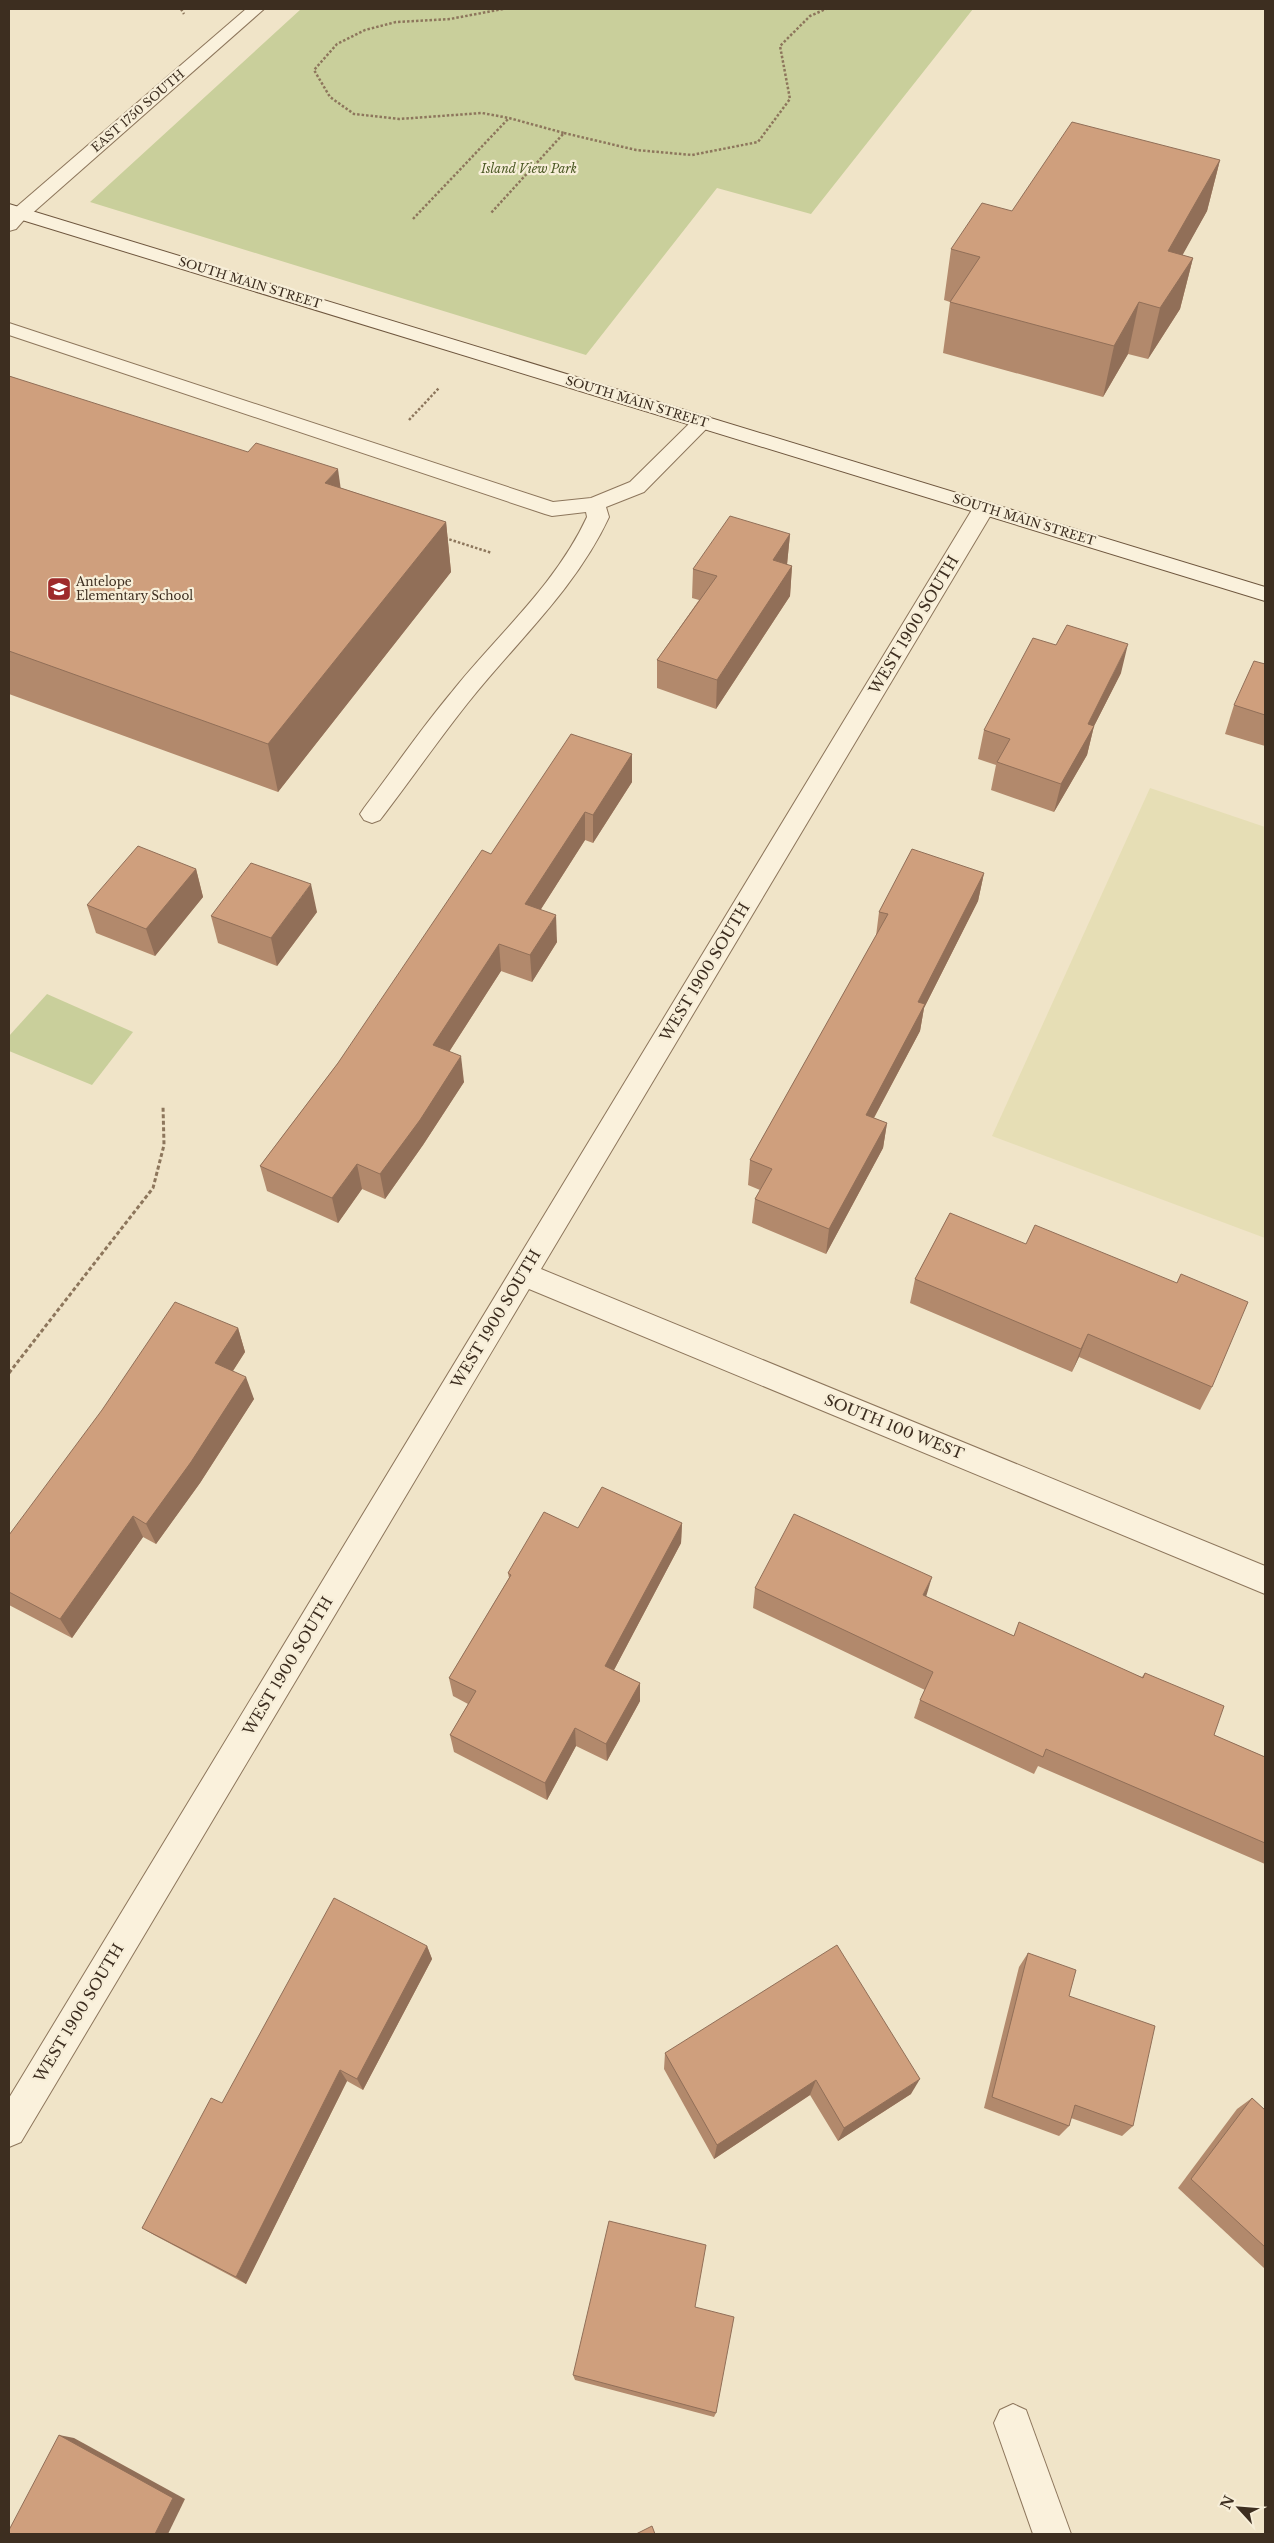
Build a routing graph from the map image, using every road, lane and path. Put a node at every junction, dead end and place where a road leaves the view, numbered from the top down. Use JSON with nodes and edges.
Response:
{"nodes":[{"id":1,"x":180,"y":9,"type":"edge"},
{"id":2,"x":256,"y":9,"type":"edge"},
{"id":3,"x":503,"y":9,"type":"edge"},
{"id":4,"x":826,"y":9,"type":"edge"},
{"id":5,"x":184,"y":14,"type":"dead end"},
{"id":6,"x":509,"y":118,"type":"junction"},
{"id":7,"x":564,"y":133,"type":"junction"},
{"id":8,"x":491,"y":213,"type":"dead end"},
{"id":9,"x":13,"y":216,"type":"edge"},
{"id":10,"x":413,"y":219,"type":"dead end"},
{"id":11,"x":9,"y":328,"type":"edge"},
{"id":12,"x":438,"y":388,"type":"dead end"},
{"id":13,"x":703,"y":422,"type":"junction"},
{"id":14,"x":406,"y":423,"type":"dead end"},
{"id":15,"x":594,"y":504,"type":"junction"},
{"id":16,"x":984,"y":508,"type":"junction"},
{"id":17,"x":445,"y":537,"type":"dead end"},
{"id":18,"x":492,"y":553,"type":"dead end"},
{"id":19,"x":1265,"y":594,"type":"edge"},
{"id":20,"x":372,"y":814,"type":"dead end"},
{"id":21,"x":163,"y":1106,"type":"dead end"},
{"id":22,"x":523,"y":1274,"type":"junction"},
{"id":23,"x":9,"y":1374,"type":"edge"},
{"id":24,"x":1265,"y":1580,"type":"edge"},
{"id":25,"x":9,"y":2130,"type":"edge"},
{"id":26,"x":1013,"y":2423,"type":"dead end"},
{"id":27,"x":1052,"y":2534,"type":"edge"}],
"edges":[{"from":1,"to":5,"type":"path"},
{"from":2,"to":9,"type":"street","name":"EAST 1750 SOUTH"},
{"from":3,"to":6,"type":"path"},
{"from":4,"to":7,"type":"path"},
{"from":6,"to":7,"type":"path"},
{"from":6,"to":10,"type":"path"},
{"from":7,"to":8,"type":"path"},
{"from":9,"to":13,"type":"street","name":"SOUTH MAIN STREET"},
{"from":11,"to":15,"type":"street"},
{"from":12,"to":14,"type":"path"},
{"from":13,"to":15,"type":"street"},
{"from":13,"to":16,"type":"street","name":"SOUTH MAIN STREET"},
{"from":15,"to":20,"type":"street"},
{"from":16,"to":19,"type":"street","name":"SOUTH MAIN STREET"},
{"from":16,"to":22,"type":"street","name":"WEST 1900 SOUTH"},
{"from":17,"to":18,"type":"path"},
{"from":21,"to":23,"type":"path"},
{"from":22,"to":24,"type":"street","name":"SOUTH 100 WEST"},
{"from":22,"to":25,"type":"street","name":"WEST 1900 SOUTH"},
{"from":26,"to":27,"type":"street"}]}
